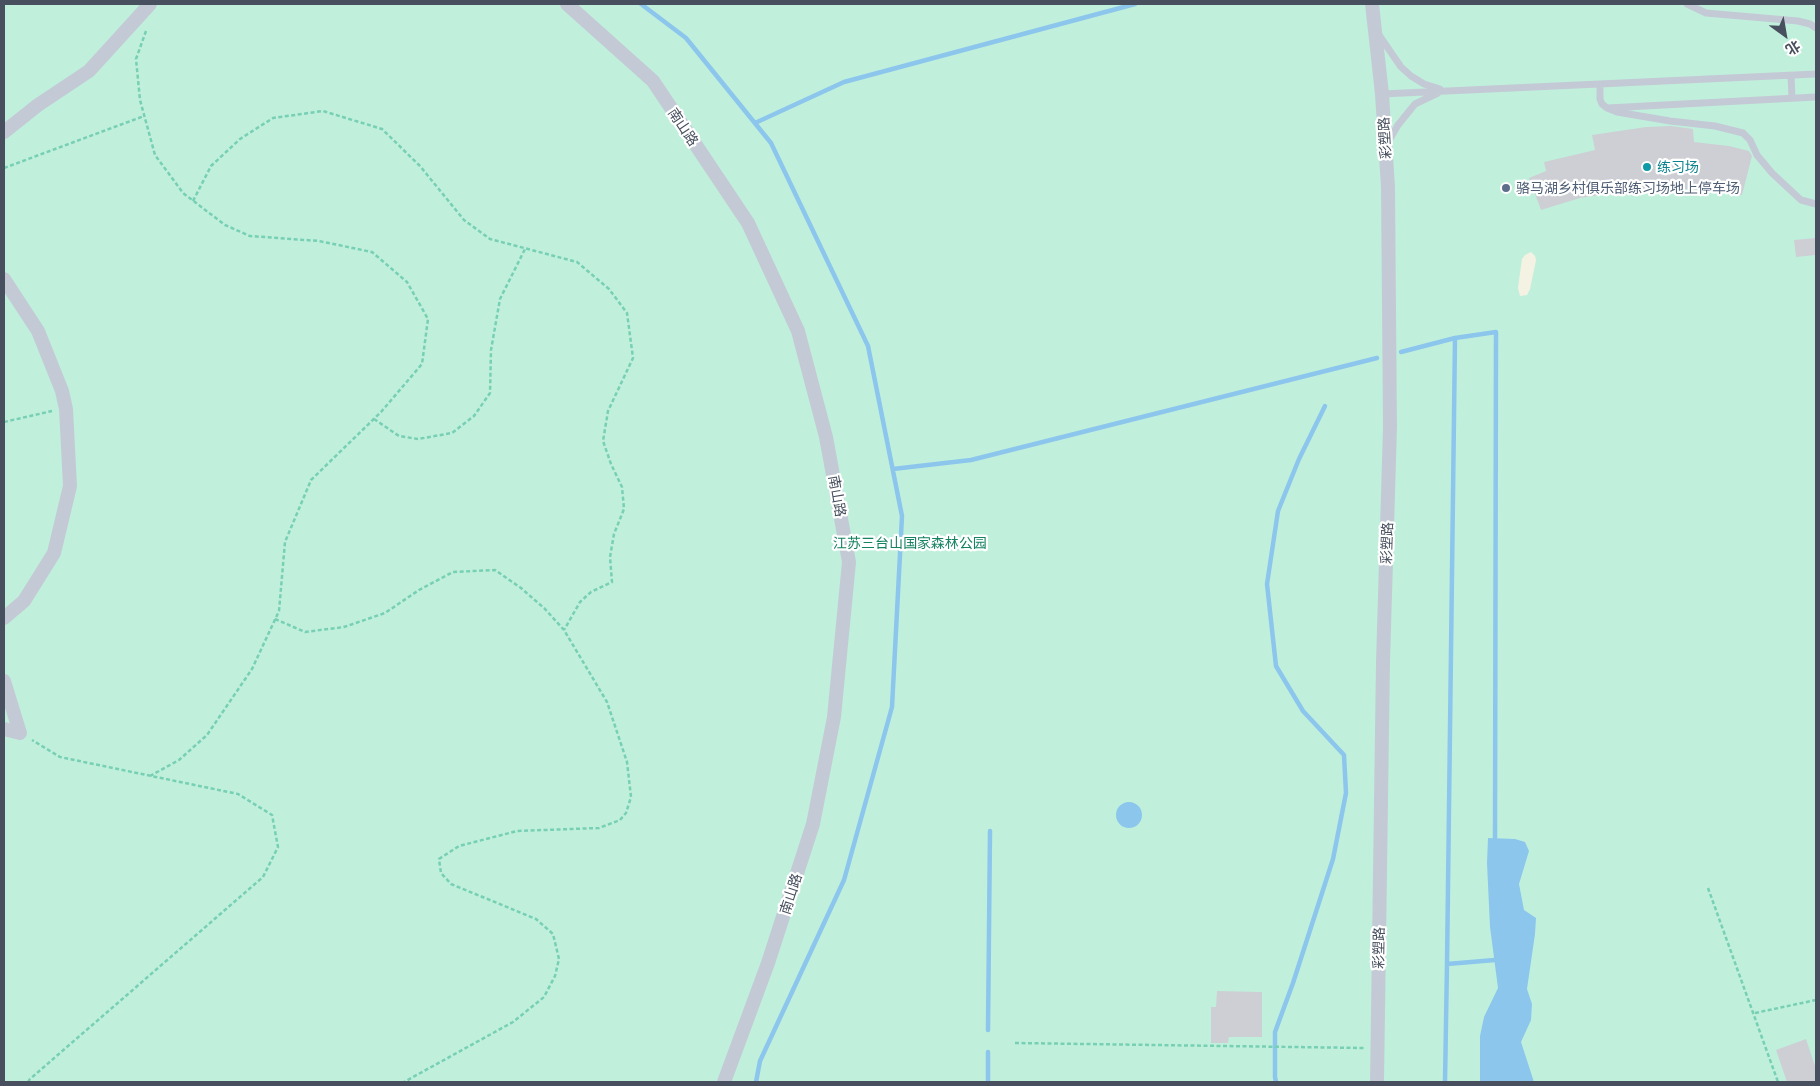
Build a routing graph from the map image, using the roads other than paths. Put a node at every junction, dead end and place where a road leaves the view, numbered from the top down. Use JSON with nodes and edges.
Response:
{"nodes":[{"id":1,"x":150,"y":4,"type":"edge"},
{"id":2,"x":567,"y":4,"type":"edge"},
{"id":3,"x":1372,"y":4,"type":"edge"},
{"id":4,"x":1687,"y":4,"type":"edge"},
{"id":5,"x":1816,"y":28,"type":"edge"},
{"id":6,"x":1375,"y":31,"type":"junction"},
{"id":7,"x":1816,"y":74,"type":"edge"},
{"id":8,"x":1791,"y":76,"type":"junction"},
{"id":9,"x":1600,"y":84,"type":"junction"},
{"id":10,"x":1446,"y":91,"type":"junction"},
{"id":11,"x":1382,"y":94,"type":"junction"},
{"id":12,"x":1816,"y":97,"type":"edge"},
{"id":13,"x":1792,"y":98,"type":"junction"},
{"id":14,"x":1607,"y":108,"type":"junction"},
{"id":15,"x":4,"y":132,"type":"edge"},
{"id":16,"x":1386,"y":147,"type":"junction"},
{"id":17,"x":1816,"y":204,"type":"edge"},
{"id":18,"x":4,"y":279,"type":"edge"},
{"id":19,"x":4,"y":618,"type":"edge"},
{"id":20,"x":4,"y":681,"type":"edge"},
{"id":21,"x":4,"y":729,"type":"edge"},
{"id":22,"x":724,"y":1082,"type":"edge"},
{"id":23,"x":1377,"y":1082,"type":"edge"}],
"edges":[{"from":1,"to":15,"type":"street"},
{"from":2,"to":22,"type":"street","name":"南山路"},
{"from":3,"to":6,"type":"street","name":"彩塑路"},
{"from":4,"to":5,"type":"lane"},
{"from":6,"to":10,"type":"lane"},
{"from":6,"to":11,"type":"street","name":"彩塑路"},
{"from":7,"to":8,"type":"lane"},
{"from":8,"to":9,"type":"lane"},
{"from":8,"to":13,"type":"lane"},
{"from":9,"to":10,"type":"lane"},
{"from":9,"to":14,"type":"lane"},
{"from":10,"to":11,"type":"lane"},
{"from":10,"to":16,"type":"lane"},
{"from":11,"to":16,"type":"street","name":"彩塑路"},
{"from":12,"to":13,"type":"lane"},
{"from":13,"to":14,"type":"lane"},
{"from":14,"to":17,"type":"lane"},
{"from":16,"to":23,"type":"street","name":"彩塑路"},
{"from":18,"to":19,"type":"street"},
{"from":20,"to":21,"type":"street"}]}
